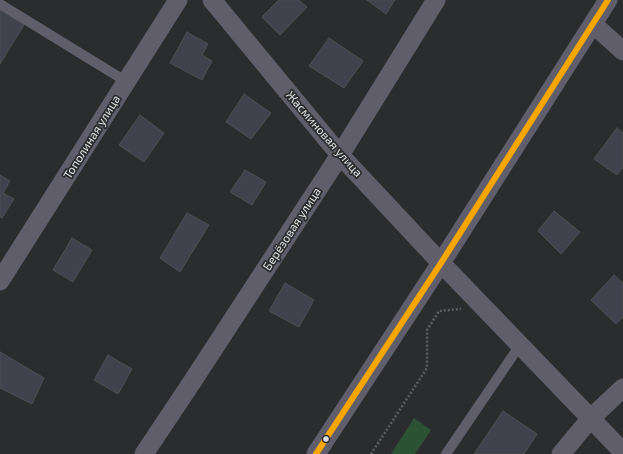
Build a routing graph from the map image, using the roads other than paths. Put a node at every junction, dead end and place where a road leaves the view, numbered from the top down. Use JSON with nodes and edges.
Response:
{"nodes":[{"id":1,"x":178,"y":0,"type":"edge"},
{"id":2,"x":212,"y":0,"type":"edge"},
{"id":3,"x":436,"y":0,"type":"edge"},
{"id":4,"x":608,"y":0,"type":"edge"},
{"id":5,"x":0,"y":4,"type":"edge"},
{"id":6,"x":593,"y":24,"type":"junction"},
{"id":7,"x":623,"y":51,"type":"edge"},
{"id":8,"x":127,"y":82,"type":"junction"},
{"id":9,"x":340,"y":155,"type":"junction"},
{"id":10,"x":441,"y":263,"type":"junction"},
{"id":11,"x":1,"y":276,"type":"edge"},
{"id":12,"x":520,"y":345,"type":"junction"},
{"id":13,"x":623,"y":388,"type":"edge"},
{"id":14,"x":591,"y":418,"type":"junction"},
{"id":15,"x":623,"y":452,"type":"edge"},
{"id":16,"x":144,"y":454,"type":"edge"},
{"id":17,"x":316,"y":454,"type":"edge"},
{"id":18,"x":446,"y":454,"type":"edge"},
{"id":19,"x":561,"y":454,"type":"edge"}],
"edges":[{"from":1,"to":8,"type":"street","name":"Тополиная улица"},
{"from":2,"to":9,"type":"street","name":"Жасминовая улица"},
{"from":3,"to":9,"type":"street","name":"Берёзовая улица"},
{"from":4,"to":6,"type":"street"},
{"from":5,"to":8,"type":"lane"},
{"from":6,"to":7,"type":"street"},
{"from":6,"to":10,"type":"street"},
{"from":8,"to":11,"type":"street","name":"Тополиная улица"},
{"from":9,"to":10,"type":"street","name":"Жасминовая улица"},
{"from":9,"to":16,"type":"street","name":"Берёзовая улица"},
{"from":10,"to":12,"type":"street","name":"Жасминовая улица"},
{"from":10,"to":17,"type":"street"},
{"from":12,"to":14,"type":"street","name":"Жасминовая улица"},
{"from":12,"to":18,"type":"lane"},
{"from":13,"to":14,"type":"street"},
{"from":14,"to":15,"type":"street","name":"Жасминовая улица"},
{"from":14,"to":19,"type":"street"}]}
